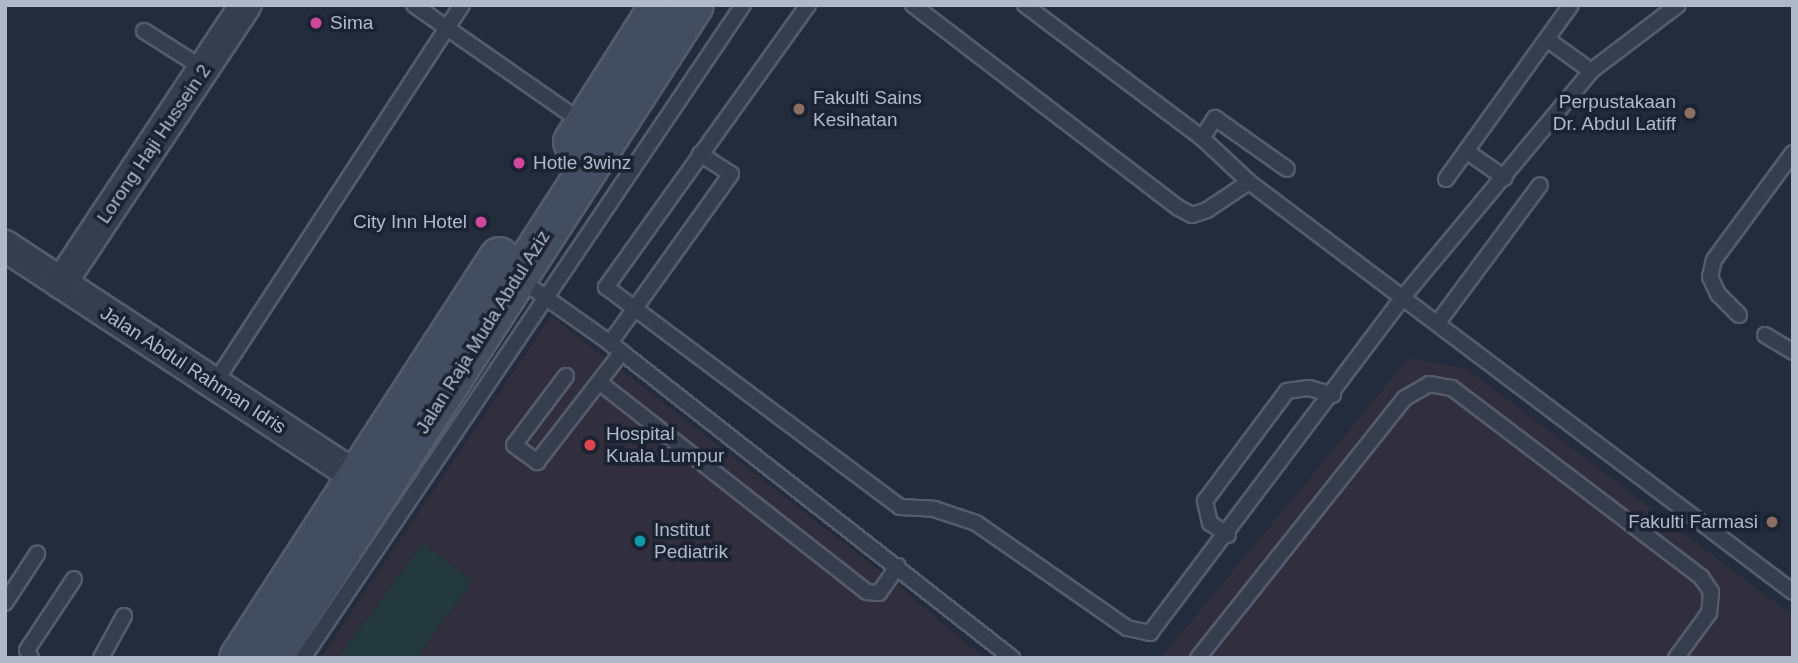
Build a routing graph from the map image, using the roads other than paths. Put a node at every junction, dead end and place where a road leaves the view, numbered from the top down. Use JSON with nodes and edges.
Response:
{"nodes":[{"id":1,"x":246,"y":5,"type":"edge"},
{"id":2,"x":414,"y":5,"type":"edge"},
{"id":3,"x":462,"y":5,"type":"edge"},
{"id":4,"x":660,"y":5,"type":"edge"},
{"id":5,"x":694,"y":5,"type":"edge"},
{"id":6,"x":743,"y":5,"type":"edge"},
{"id":7,"x":808,"y":5,"type":"edge"},
{"id":8,"x":913,"y":5,"type":"edge"},
{"id":9,"x":1025,"y":5,"type":"edge"},
{"id":10,"x":1571,"y":5,"type":"edge"},
{"id":11,"x":1678,"y":5,"type":"edge"},
{"id":12,"x":447,"y":28,"type":"junction"},
{"id":13,"x":144,"y":31,"type":"dead end"},
{"id":14,"x":1548,"y":40,"type":"junction"},
{"id":15,"x":204,"y":69,"type":"junction"},
{"id":16,"x":1591,"y":71,"type":"junction"},
{"id":17,"x":585,"y":124,"type":"junction"},
{"id":18,"x":1202,"y":138,"type":"junction"},
{"id":19,"x":1466,"y":151,"type":"junction"},
{"id":20,"x":1793,"y":153,"type":"edge"},
{"id":21,"x":701,"y":154,"type":"junction"},
{"id":22,"x":1287,"y":169,"type":"dead end"},
{"id":23,"x":1446,"y":178,"type":"dead end"},
{"id":24,"x":1505,"y":178,"type":"junction"},
{"id":25,"x":1250,"y":183,"type":"junction"},
{"id":26,"x":1540,"y":185,"type":"dead end"},
{"id":27,"x":5,"y":246,"type":"edge"},
{"id":28,"x":517,"y":277,"type":"junction"},
{"id":29,"x":61,"y":283,"type":"junction"},
{"id":30,"x":1403,"y":297,"type":"junction"},
{"id":31,"x":550,"y":299,"type":"junction"},
{"id":32,"x":634,"y":308,"type":"junction"},
{"id":33,"x":1739,"y":315,"type":"dead end"},
{"id":34,"x":1439,"y":321,"type":"junction"},
{"id":35,"x":1765,"y":335,"type":"dead end"},
{"id":36,"x":610,"y":343,"type":"junction"},
{"id":37,"x":622,"y":352,"type":"junction"},
{"id":38,"x":1793,"y":352,"type":"edge"},
{"id":39,"x":566,"y":376,"type":"dead end"},
{"id":40,"x":599,"y":383,"type":"junction"},
{"id":41,"x":214,"y":384,"type":"junction"},
{"id":42,"x":1333,"y":396,"type":"junction"},
{"id":43,"x":369,"y":485,"type":"junction"},
{"id":44,"x":1228,"y":534,"type":"junction"},
{"id":45,"x":37,"y":554,"type":"dead end"},
{"id":46,"x":898,"y":566,"type":"junction"},
{"id":47,"x":74,"y":579,"type":"dead end"},
{"id":48,"x":1793,"y":592,"type":"edge"},
{"id":49,"x":5,"y":603,"type":"edge"},
{"id":50,"x":124,"y":617,"type":"dead end"},
{"id":51,"x":31,"y":658,"type":"edge"},
{"id":52,"x":101,"y":658,"type":"edge"},
{"id":53,"x":240,"y":658,"type":"edge"},
{"id":54,"x":272,"y":658,"type":"edge"},
{"id":55,"x":303,"y":658,"type":"edge"},
{"id":56,"x":1012,"y":658,"type":"edge"},
{"id":57,"x":1198,"y":658,"type":"edge"},
{"id":58,"x":1676,"y":658,"type":"edge"}],
"edges":[{"from":1,"to":15,"type":"street","name":"Lorong Haji Hussein 2"},
{"from":2,"to":12,"type":"lane"},
{"from":3,"to":12,"type":"lane"},
{"from":4,"to":17,"type":"main road","name":"Jalan Raja Muda Abdul Aziz"},
{"from":5,"to":28,"type":"main road","name":"Jalan Raja Muda Abdul Aziz"},
{"from":6,"to":31,"type":"lane"},
{"from":7,"to":21,"type":"lane"},
{"from":8,"to":25,"type":"lane"},
{"from":9,"to":18,"type":"lane"},
{"from":10,"to":14,"type":"lane"},
{"from":11,"to":16,"type":"lane"},
{"from":12,"to":17,"type":"lane"},
{"from":12,"to":41,"type":"lane"},
{"from":13,"to":15,"type":"lane"},
{"from":14,"to":16,"type":"lane"},
{"from":14,"to":19,"type":"lane"},
{"from":15,"to":29,"type":"street","name":"Lorong Haji Hussein 2"},
{"from":16,"to":24,"type":"lane"},
{"from":17,"to":43,"type":"main road","name":"Jalan Raja Muda Abdul Aziz"},
{"from":18,"to":22,"type":"lane"},
{"from":18,"to":25,"type":"lane"},
{"from":19,"to":23,"type":"lane"},
{"from":19,"to":24,"type":"lane"},
{"from":20,"to":33,"type":"lane"},
{"from":21,"to":32,"type":"lane"},
{"from":21,"to":32,"type":"lane"},
{"from":24,"to":30,"type":"lane"},
{"from":25,"to":30,"type":"lane"},
{"from":26,"to":34,"type":"lane"},
{"from":27,"to":29,"type":"street","name":"Jalan Abdul Rahman Idris"},
{"from":28,"to":31,"type":"lane"},
{"from":28,"to":43,"type":"main road","name":"Jalan Raja Muda Abdul Aziz"},
{"from":29,"to":41,"type":"street","name":"Jalan Abdul Rahman Idris"},
{"from":30,"to":34,"type":"lane"},
{"from":30,"to":42,"type":"lane"},
{"from":31,"to":36,"type":"lane"},
{"from":31,"to":55,"type":"lane"},
{"from":32,"to":36,"type":"lane"},
{"from":32,"to":44,"type":"lane"},
{"from":34,"to":48,"type":"lane"},
{"from":35,"to":38,"type":"lane"},
{"from":36,"to":37,"type":"lane"},
{"from":37,"to":40,"type":"lane"},
{"from":37,"to":46,"type":"lane"},
{"from":39,"to":40,"type":"lane"},
{"from":40,"to":46,"type":"lane"},
{"from":41,"to":43,"type":"street","name":"Jalan Abdul Rahman Idris"},
{"from":42,"to":44,"type":"lane"},
{"from":42,"to":44,"type":"lane"},
{"from":43,"to":53,"type":"main road","name":"Jalan Raja Muda Abdul Aziz"},
{"from":43,"to":54,"type":"main road","name":"Jalan Raja Muda Abdul Aziz"},
{"from":45,"to":49,"type":"lane"},
{"from":46,"to":56,"type":"lane"},
{"from":47,"to":51,"type":"lane"},
{"from":50,"to":52,"type":"lane"},
{"from":57,"to":58,"type":"lane"}]}
